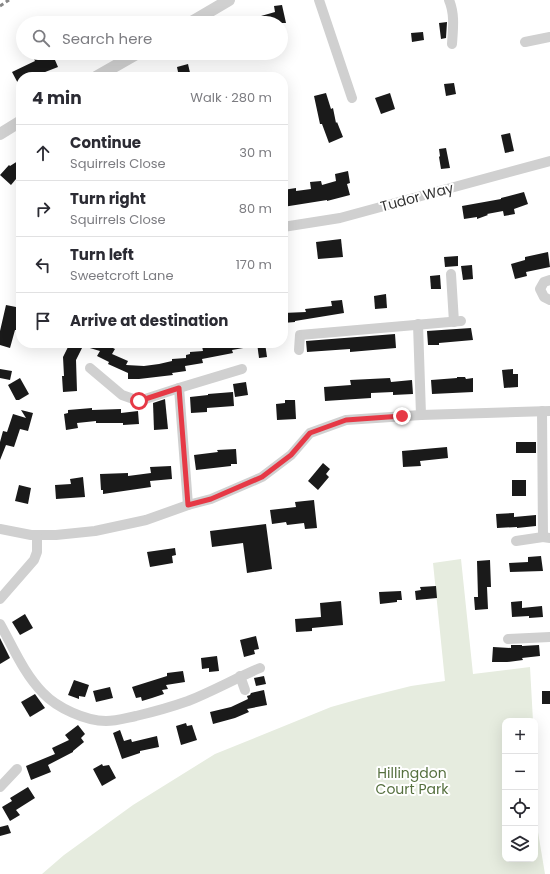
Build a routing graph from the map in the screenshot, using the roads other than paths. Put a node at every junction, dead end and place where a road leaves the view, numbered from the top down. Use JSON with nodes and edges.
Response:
{"nodes":[{"id":1,"x":229,"y":0,"type":"edge"},
{"id":2,"x":320,"y":0,"type":"edge"},
{"id":3,"x":449,"y":0,"type":"edge"},
{"id":4,"x":202,"y":16,"type":"edge"},
{"id":5,"x":550,"y":37,"type":"edge"},
{"id":6,"x":525,"y":42,"type":"dead end"},
{"id":7,"x":452,"y":44,"type":"dead end"},
{"id":8,"x":126,"y":60,"type":"edge"},
{"id":9,"x":105,"y":72,"type":"edge"},
{"id":10,"x":352,"y":98,"type":"dead end"},
{"id":11,"x":16,"y":124,"type":"edge"},
{"id":12,"x":0,"y":134,"type":"edge"},
{"id":13,"x":550,"y":161,"type":"edge"},
{"id":14,"x":288,"y":226,"type":"edge"},
{"id":15,"x":451,"y":274,"type":"dead end"},
{"id":16,"x":550,"y":280,"type":"edge"},
{"id":17,"x":550,"y":300,"type":"edge"},
{"id":18,"x":418,"y":324,"type":"junction"},
{"id":19,"x":299,"y":350,"type":"dead end"},
{"id":20,"x":90,"y":368,"type":"dead end"},
{"id":21,"x":242,"y":369,"type":"dead end"},
{"id":22,"x":179,"y":388,"type":"junction"},
{"id":23,"x":546,"y":411,"type":"edge"},
{"id":24,"x":421,"y":415,"type":"junction"},
{"id":25,"x":188,"y":505,"type":"junction"},
{"id":26,"x":0,"y":529,"type":"edge"},
{"id":27,"x":37,"y":535,"type":"junction"},
{"id":28,"x":546,"y":538,"type":"edge"},
{"id":29,"x":516,"y":541,"type":"dead end"},
{"id":30,"x":0,"y":599,"type":"edge"},
{"id":31,"x":0,"y":624,"type":"edge"},
{"id":32,"x":550,"y":637,"type":"edge"},
{"id":33,"x":508,"y":639,"type":"dead end"},
{"id":34,"x":260,"y":668,"type":"dead end"},
{"id":35,"x":240,"y":676,"type":"junction"},
{"id":36,"x":245,"y":690,"type":"dead end"},
{"id":37,"x":16,"y":769,"type":"dead end"},
{"id":38,"x":0,"y":787,"type":"edge"}],
"edges":[{"from":1,"to":4,"type":"street"},
{"from":2,"to":10,"type":"street"},
{"from":3,"to":7,"type":"street"},
{"from":5,"to":6,"type":"street"},
{"from":8,"to":9,"type":"street"},
{"from":11,"to":12,"type":"street"},
{"from":13,"to":14,"type":"street","name":"Tudor Way"},
{"from":15,"to":18,"type":"street"},
{"from":16,"to":17,"type":"street"},
{"from":18,"to":19,"type":"street"},
{"from":18,"to":24,"type":"street"},
{"from":20,"to":22,"type":"street"},
{"from":21,"to":22,"type":"street"},
{"from":22,"to":25,"type":"street"},
{"from":23,"to":24,"type":"street"},
{"from":23,"to":28,"type":"street"},
{"from":24,"to":25,"type":"street"},
{"from":25,"to":27,"type":"street"},
{"from":26,"to":27,"type":"street"},
{"from":27,"to":30,"type":"street"},
{"from":28,"to":29,"type":"street"},
{"from":31,"to":35,"type":"street"},
{"from":32,"to":33,"type":"street"},
{"from":34,"to":35,"type":"street"},
{"from":35,"to":36,"type":"street"},
{"from":37,"to":38,"type":"street"}]}
